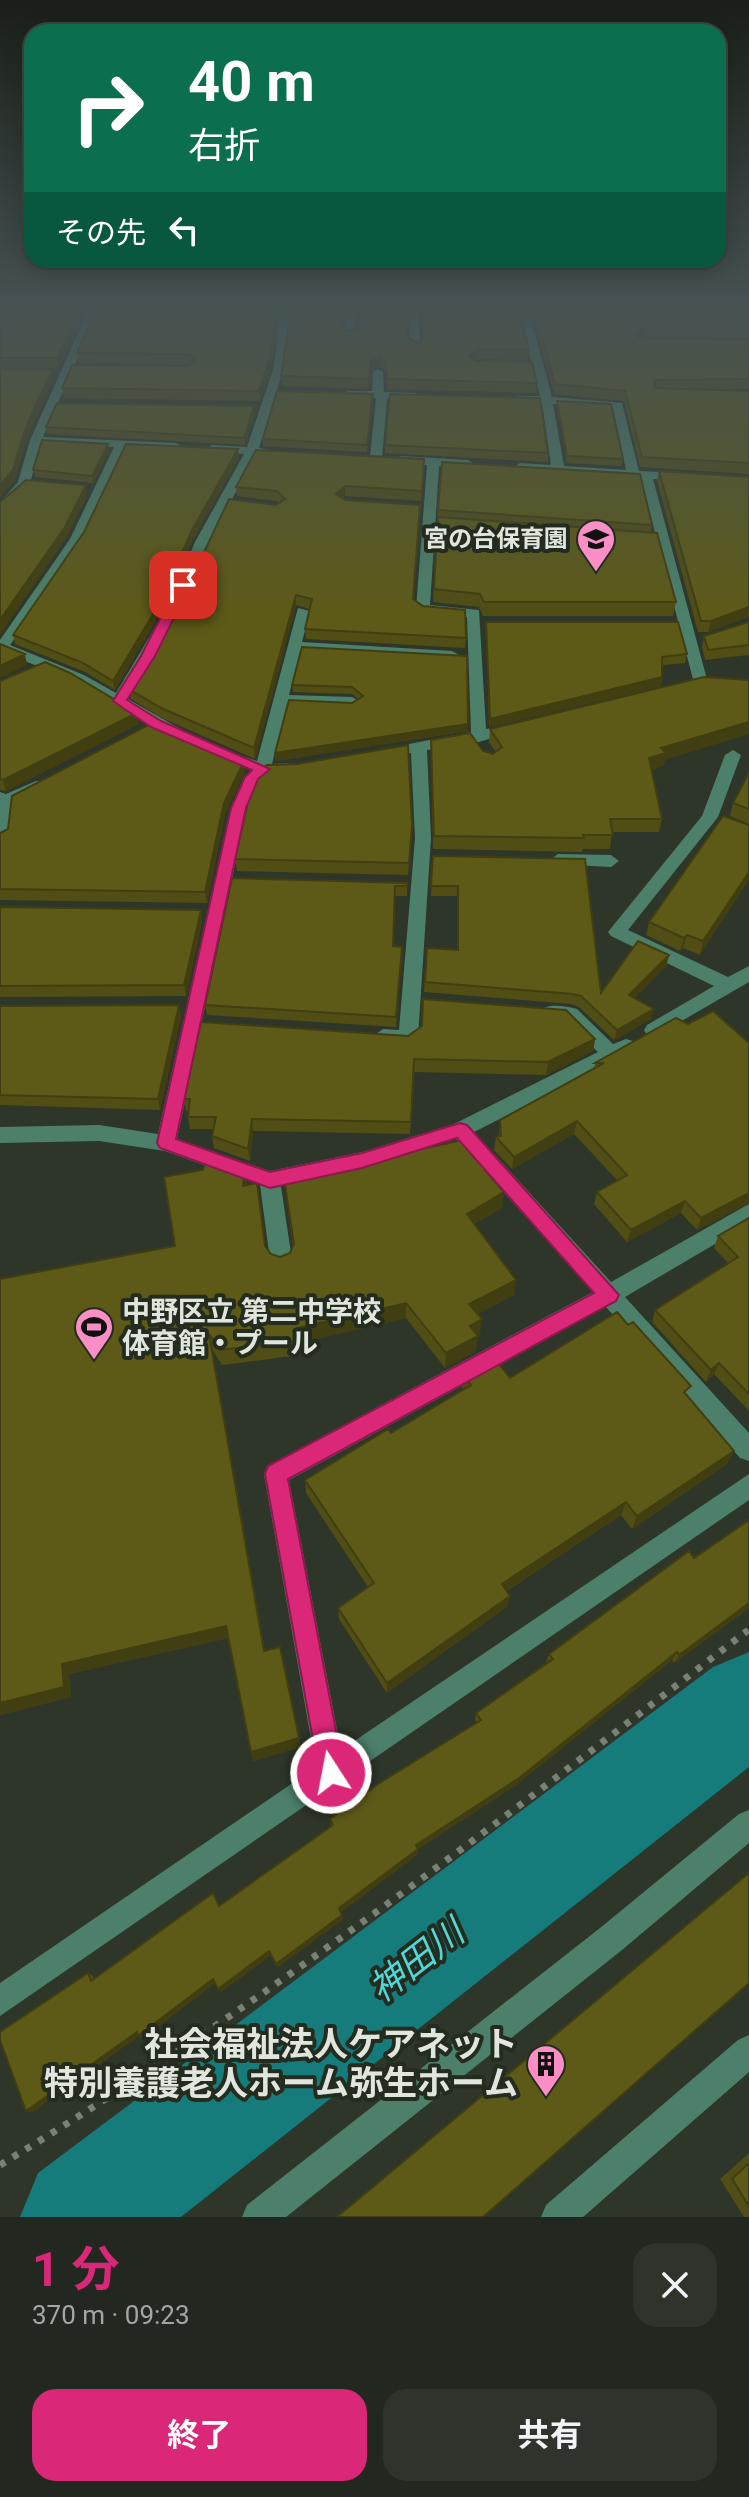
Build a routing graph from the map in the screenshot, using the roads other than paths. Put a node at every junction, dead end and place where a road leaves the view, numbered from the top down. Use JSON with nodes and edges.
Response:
{"nodes":[{"id":1,"x":50,"y":407,"type":"edge"},
{"id":2,"x":266,"y":407,"type":"edge"},
{"id":3,"x":379,"y":407,"type":"edge"},
{"id":4,"x":548,"y":407,"type":"edge"},
{"id":5,"x":619,"y":407,"type":"edge"},
{"id":6,"x":36,"y":440,"type":"junction"},
{"id":7,"x":122,"y":443,"type":"junction"},
{"id":8,"x":252,"y":451,"type":"junction"},
{"id":9,"x":298,"y":454,"type":"edge"},
{"id":10,"x":360,"y":458,"type":"edge"},
{"id":11,"x":376,"y":458,"type":"junction"},
{"id":12,"x":433,"y":463,"type":"junction"},
{"id":13,"x":480,"y":465,"type":"edge"},
{"id":14,"x":511,"y":467,"type":"edge"},
{"id":15,"x":558,"y":469,"type":"junction"},
{"id":16,"x":640,"y":474,"type":"junction"},
{"id":17,"x":690,"y":477,"type":"edge"},
{"id":18,"x":24,"y":483,"type":"junction"},
{"id":19,"x":39,"y":484,"type":"edge"},
{"id":20,"x":83,"y":489,"type":"edge"},
{"id":21,"x":98,"y":490,"type":"junction"},
{"id":22,"x":0,"y":510,"type":"edge"},
{"id":23,"x":647,"y":538,"type":"edge"},
{"id":24,"x":663,"y":539,"type":"junction"},
{"id":25,"x":303,"y":611,"type":"edge"},
{"id":26,"x":711,"y":639,"type":"edge"},
{"id":27,"x":690,"y":640,"type":"junction"},
{"id":28,"x":296,"y":646,"type":"junction"},
{"id":29,"x":1,"y":647,"type":"edge"},
{"id":30,"x":476,"y":656,"type":"junction"},
{"id":31,"x":47,"y":665,"type":"junction"},
{"id":32,"x":23,"y":676,"type":"edge"},
{"id":33,"x":700,"y":684,"type":"edge"},
{"id":34,"x":282,"y":699,"type":"junction"},
{"id":35,"x":119,"y":701,"type":"junction"},
{"id":36,"x":352,"y":702,"type":"edge"},
{"id":37,"x":526,"y":726,"type":"edge"},
{"id":38,"x":478,"y":741,"type":"junction"},
{"id":39,"x":419,"y":748,"type":"junction"},
{"id":40,"x":733,"y":755,"type":"dead end"},
{"id":41,"x":365,"y":757,"type":"edge"},
{"id":42,"x":311,"y":766,"type":"edge"},
{"id":43,"x":263,"y":769,"type":"junction"},
{"id":44,"x":46,"y":781,"type":"edge"},
{"id":45,"x":2,"y":799,"type":"edge"},
{"id":46,"x":0,"y":840,"type":"edge"},
{"id":47,"x":532,"y":859,"type":"edge"},
{"id":48,"x":611,"y":861,"type":"dead end"},
{"id":49,"x":749,"y":973,"type":"edge"},
{"id":50,"x":731,"y":986,"type":"junction"},
{"id":51,"x":526,"y":1011,"type":"edge"},
{"id":52,"x":362,"y":1035,"type":"edge"},
{"id":53,"x":612,"y":1054,"type":"junction"},
{"id":54,"x":460,"y":1130,"type":"junction"},
{"id":55,"x":0,"y":1135,"type":"edge"},
{"id":56,"x":166,"y":1143,"type":"junction"},
{"id":57,"x":270,"y":1180,"type":"junction"},
{"id":58,"x":749,"y":1213,"type":"edge"},
{"id":59,"x":281,"y":1260,"type":"edge"},
{"id":60,"x":608,"y":1295,"type":"junction"},
{"id":61,"x":749,"y":1450,"type":"edge"},
{"id":62,"x":749,"y":1486,"type":"edge"},
{"id":63,"x":331,"y":1773,"type":"junction"},
{"id":64,"x":749,"y":1824,"type":"edge"},
{"id":65,"x":0,"y":2001,"type":"edge"},
{"id":66,"x":749,"y":2051,"type":"edge"},
{"id":67,"x":259,"y":2217,"type":"edge"},
{"id":68,"x":558,"y":2217,"type":"edge"}],
"edges":[{"from":1,"to":6,"type":"street"},
{"from":2,"to":8,"type":"street"},
{"from":3,"to":11,"type":"street"},
{"from":4,"to":15,"type":"street"},
{"from":5,"to":16,"type":"street"},
{"from":6,"to":7,"type":"street"},
{"from":6,"to":18,"type":"street"},
{"from":7,"to":8,"type":"street"},
{"from":7,"to":21,"type":"street"},
{"from":8,"to":9,"type":"street"},
{"from":8,"to":35,"type":"street"},
{"from":10,"to":11,"type":"street"},
{"from":11,"to":12,"type":"street"},
{"from":12,"to":13,"type":"street"},
{"from":12,"to":30,"type":"street"},
{"from":14,"to":15,"type":"street"},
{"from":15,"to":16,"type":"street"},
{"from":16,"to":17,"type":"street"},
{"from":16,"to":24,"type":"street"},
{"from":18,"to":19,"type":"street"},
{"from":18,"to":22,"type":"street"},
{"from":20,"to":21,"type":"street"},
{"from":21,"to":29,"type":"street"},
{"from":23,"to":24,"type":"street"},
{"from":24,"to":27,"type":"street"},
{"from":25,"to":28,"type":"street"},
{"from":26,"to":27,"type":"street"},
{"from":27,"to":33,"type":"street"},
{"from":28,"to":30,"type":"street"},
{"from":28,"to":34,"type":"street"},
{"from":29,"to":31,"type":"street"},
{"from":30,"to":38,"type":"street"},
{"from":31,"to":32,"type":"street"},
{"from":31,"to":35,"type":"street"},
{"from":34,"to":36,"type":"street"},
{"from":34,"to":43,"type":"street"},
{"from":35,"to":43,"type":"street"},
{"from":37,"to":38,"type":"street"},
{"from":38,"to":39,"type":"street"},
{"from":39,"to":41,"type":"street"},
{"from":39,"to":52,"type":"street"},
{"from":40,"to":50,"type":"street"},
{"from":42,"to":43,"type":"street"},
{"from":43,"to":56,"type":"street"},
{"from":44,"to":45,"type":"street"},
{"from":45,"to":46,"type":"street"},
{"from":47,"to":48,"type":"street"},
{"from":49,"to":50,"type":"street"},
{"from":50,"to":53,"type":"street"},
{"from":51,"to":53,"type":"street"},
{"from":53,"to":54,"type":"street"},
{"from":54,"to":57,"type":"street"},
{"from":54,"to":60,"type":"street"},
{"from":55,"to":56,"type":"street"},
{"from":56,"to":57,"type":"street"},
{"from":57,"to":59,"type":"street"},
{"from":58,"to":60,"type":"street"},
{"from":60,"to":61,"type":"street"},
{"from":60,"to":63,"type":"street"},
{"from":62,"to":63,"type":"street"},
{"from":63,"to":65,"type":"street"},
{"from":64,"to":67,"type":"street"},
{"from":66,"to":68,"type":"street"}]}
